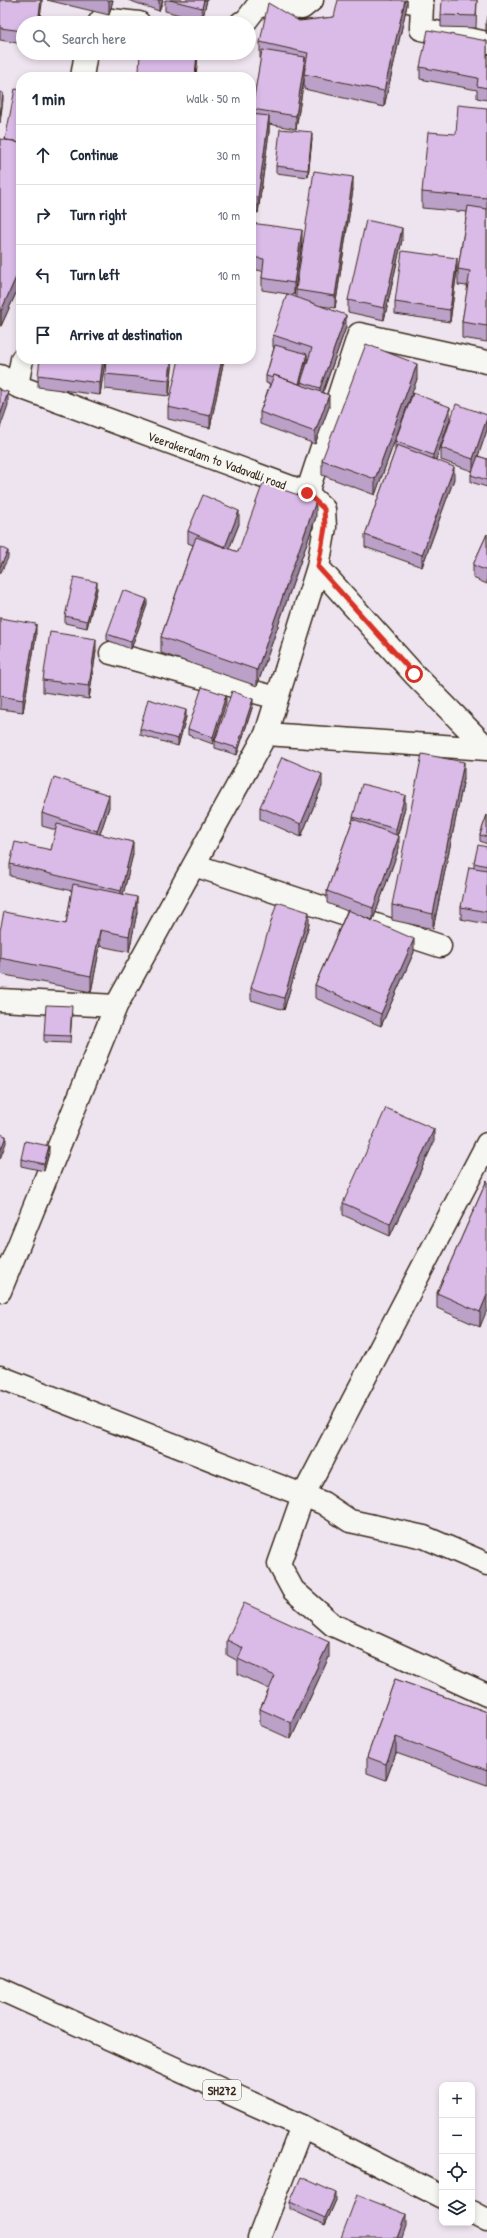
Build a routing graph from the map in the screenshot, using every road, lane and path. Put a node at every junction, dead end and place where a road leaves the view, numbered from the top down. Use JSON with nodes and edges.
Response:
{"nodes":[{"id":1,"x":312,"y":0,"type":"edge"},
{"id":2,"x":404,"y":0,"type":"edge"},
{"id":3,"x":250,"y":16,"type":"edge"},
{"id":4,"x":487,"y":43,"type":"edge"},
{"id":5,"x":85,"y":60,"type":"edge"},
{"id":6,"x":83,"y":72,"type":"edge"},
{"id":7,"x":487,"y":362,"type":"edge"},
{"id":8,"x":19,"y":364,"type":"edge"},
{"id":9,"x":9,"y":381,"type":"edge"},
{"id":10,"x":307,"y":493,"type":"junction"},
{"id":11,"x":318,"y":567,"type":"junction"},
{"id":12,"x":111,"y":652,"type":"dead end"},
{"id":13,"x":277,"y":698,"type":"junction"},
{"id":14,"x":266,"y":734,"type":"junction"},
{"id":15,"x":487,"y":749,"type":"edge"},
{"id":16,"x":194,"y":865,"type":"junction"},
{"id":17,"x":440,"y":946,"type":"dead end"},
{"id":18,"x":0,"y":1000,"type":"edge"},
{"id":19,"x":116,"y":1006,"type":"junction"},
{"id":20,"x":487,"y":1144,"type":"edge"},
{"id":21,"x":0,"y":1291,"type":"edge"},
{"id":22,"x":0,"y":1377,"type":"edge"},
{"id":23,"x":303,"y":1496,"type":"junction"},
{"id":24,"x":487,"y":1564,"type":"edge"},
{"id":25,"x":487,"y":1695,"type":"edge"},
{"id":26,"x":0,"y":1988,"type":"edge"},
{"id":27,"x":302,"y":2126,"type":"junction"},
{"id":28,"x":439,"y":2195,"type":"edge"},
{"id":29,"x":475,"y":2214,"type":"edge"},
{"id":30,"x":487,"y":2220,"type":"edge"},
{"id":31,"x":259,"y":2238,"type":"edge"}],
"edges":[{"from":1,"to":3,"type":"street"},
{"from":2,"to":4,"type":"street"},
{"from":5,"to":6,"type":"street"},
{"from":7,"to":10,"type":"street"},
{"from":8,"to":9,"type":"street"},
{"from":9,"to":10,"type":"street","name":"Veerakeralam to Vadavalli road"},
{"from":10,"to":11,"type":"street","name":"Veerakeralam to Vadavalli road"},
{"from":11,"to":13,"type":"street"},
{"from":11,"to":15,"type":"street"},
{"from":12,"to":13,"type":"street"},
{"from":13,"to":14,"type":"street"},
{"from":14,"to":15,"type":"street"},
{"from":14,"to":16,"type":"street"},
{"from":16,"to":17,"type":"street"},
{"from":16,"to":19,"type":"street"},
{"from":18,"to":19,"type":"street"},
{"from":19,"to":21,"type":"street"},
{"from":20,"to":23,"type":"street"},
{"from":22,"to":23,"type":"street"},
{"from":23,"to":24,"type":"street"},
{"from":23,"to":25,"type":"street"},
{"from":26,"to":27,"type":"street","number":"SH272"},
{"from":27,"to":28,"type":"street","number":"SH272"},
{"from":27,"to":31,"type":"street"},
{"from":29,"to":30,"type":"street"}]}
